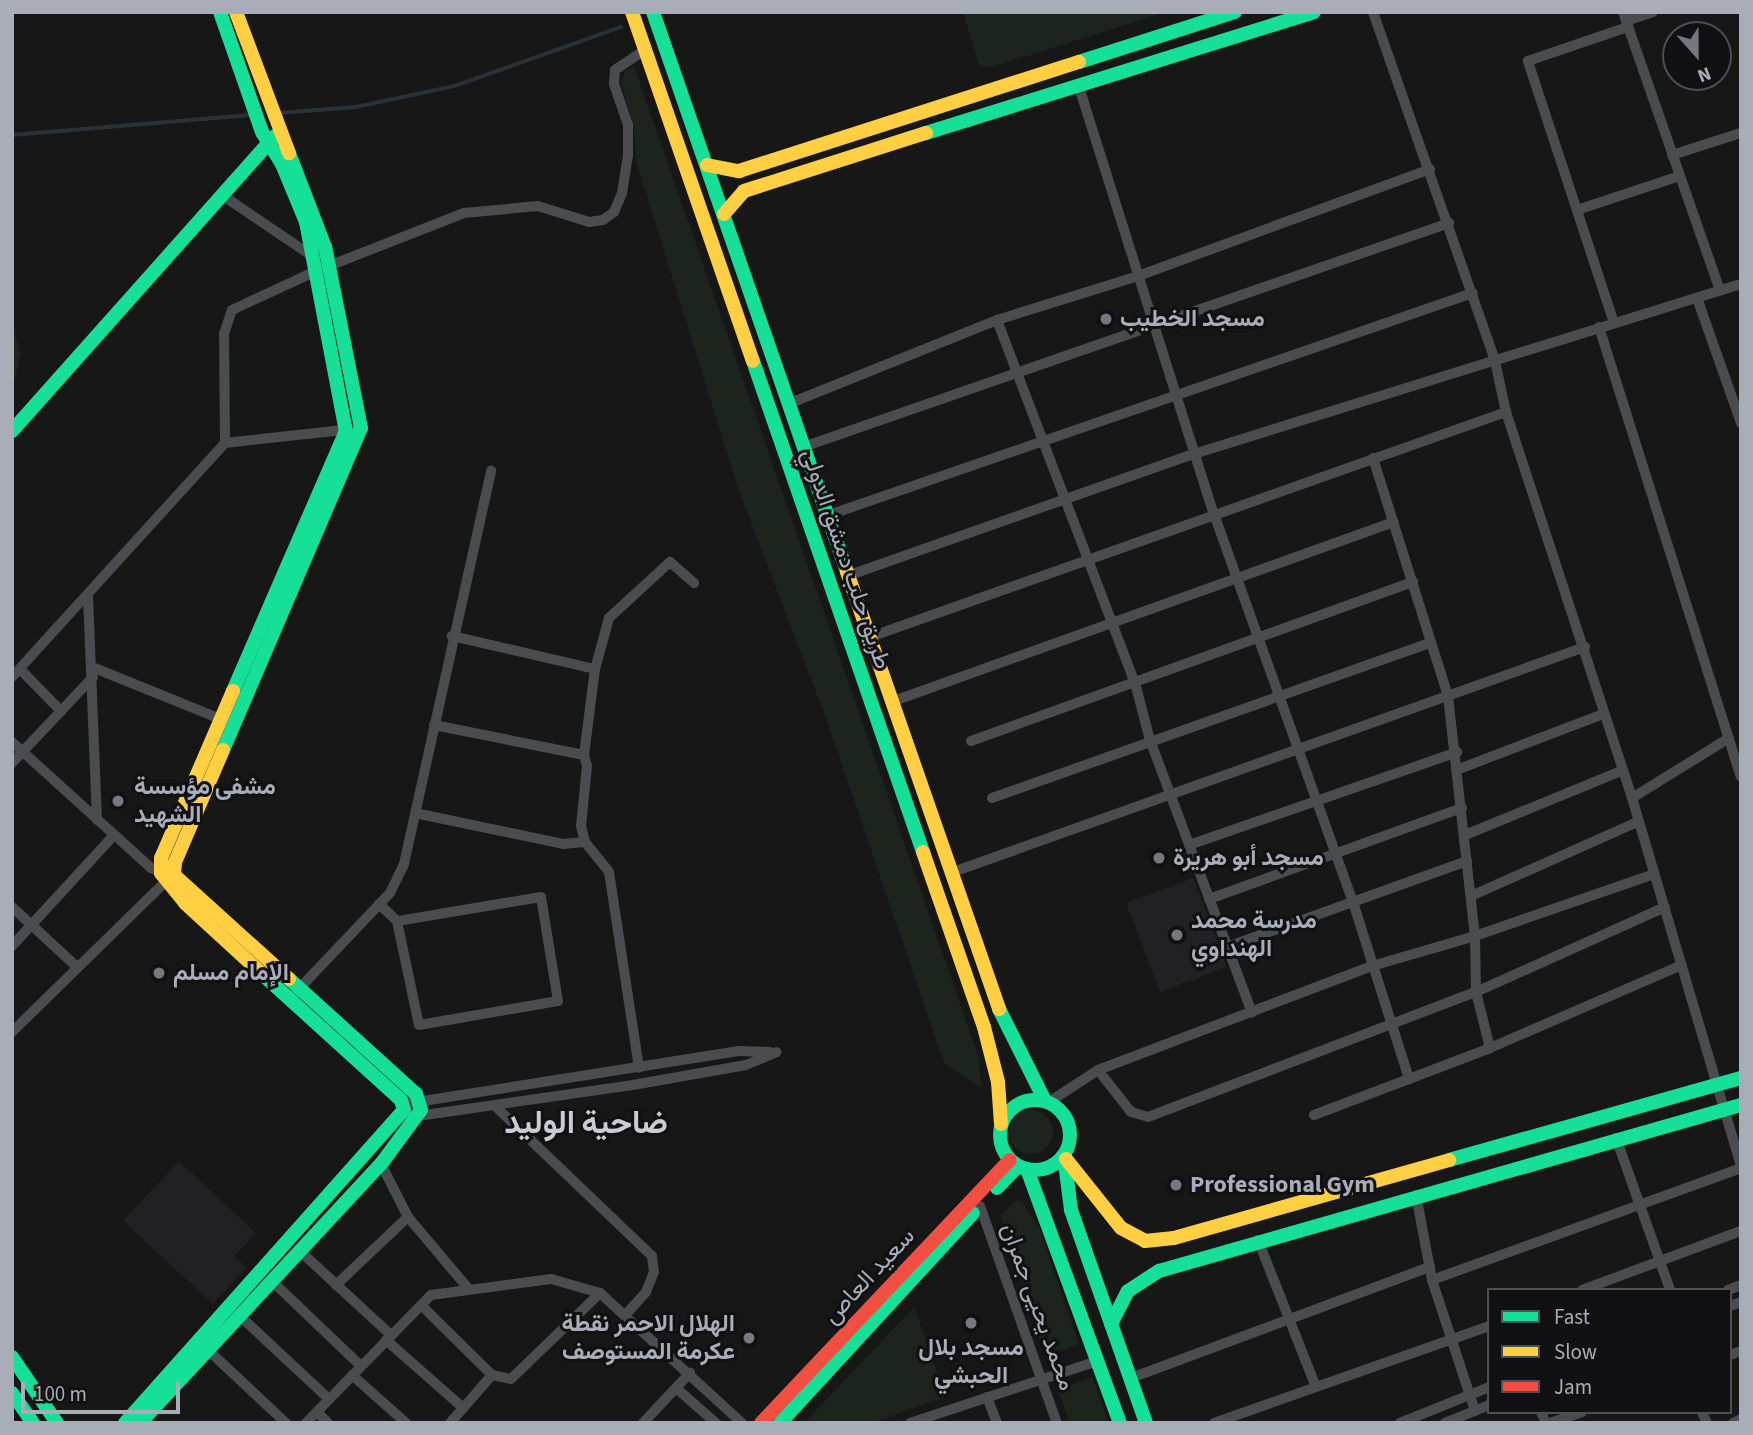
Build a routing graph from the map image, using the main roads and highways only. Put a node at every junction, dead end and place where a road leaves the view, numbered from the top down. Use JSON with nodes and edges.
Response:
{"nodes":[{"id":1,"x":220,"y":12,"type":"edge"},
{"id":2,"x":236,"y":12,"type":"edge"},
{"id":3,"x":632,"y":12,"type":"edge"},
{"id":4,"x":653,"y":12,"type":"edge"},
{"id":5,"x":1235,"y":12,"type":"edge"},
{"id":6,"x":1314,"y":12,"type":"edge"},
{"id":7,"x":273,"y":137,"type":"junction"},
{"id":8,"x":707,"y":165,"type":"junction"},
{"id":9,"x":724,"y":214,"type":"junction"},
{"id":10,"x":12,"y":431,"type":"edge"},
{"id":11,"x":167,"y":877,"type":"junction"},
{"id":12,"x":1741,"y":1078,"type":"edge"},
{"id":13,"x":1047,"y":1102,"type":"junction"},
{"id":14,"x":1741,"y":1105,"type":"edge"},
{"id":15,"x":1001,"y":1124,"type":"junction"},
{"id":16,"x":1064,"y":1155,"type":"junction"},
{"id":17,"x":1018,"y":1165,"type":"junction"},
{"id":18,"x":1111,"y":1324,"type":"junction"},
{"id":19,"x":12,"y":1357,"type":"edge"},
{"id":20,"x":12,"y":1393,"type":"edge"},
{"id":21,"x":18,"y":1412,"type":"edge"},
{"id":22,"x":33,"y":1423,"type":"edge"},
{"id":23,"x":57,"y":1423,"type":"edge"},
{"id":24,"x":125,"y":1423,"type":"edge"},
{"id":25,"x":140,"y":1423,"type":"edge"},
{"id":26,"x":761,"y":1423,"type":"edge"},
{"id":27,"x":780,"y":1423,"type":"edge"},
{"id":28,"x":1120,"y":1423,"type":"edge"},
{"id":29,"x":1146,"y":1423,"type":"edge"}],
"edges":[{"from":1,"to":7,"type":"main road"},
{"from":2,"to":7,"type":"main road"},
{"from":3,"to":15,"type":"main road","name":"طريق حلب دمشق الدولي"},
{"from":4,"to":8,"type":"main road","name":"طريق حلب دمشق الدولي"},
{"from":5,"to":8,"type":"main road"},
{"from":6,"to":9,"type":"main road"},
{"from":7,"to":10,"type":"main road"},
{"from":7,"to":11,"type":"main road"},
{"from":7,"to":11,"type":"main road"},
{"from":8,"to":9,"type":"main road","name":"طريق حلب دمشق الدولي"},
{"from":9,"to":13,"type":"main road","name":"طريق حلب دمشق الدولي"},
{"from":11,"to":24,"type":"main road"},
{"from":11,"to":25,"type":"main road"},
{"from":12,"to":16,"type":"main road"},
{"from":13,"to":15,"type":"main road"},
{"from":13,"to":16,"type":"main road"},
{"from":14,"to":18,"type":"main road"},
{"from":15,"to":17,"type":"main road"},
{"from":16,"to":17,"type":"main road"},
{"from":16,"to":18,"type":"main road"},
{"from":17,"to":26,"type":"main road","name":"سعيد العاص"},
{"from":17,"to":27,"type":"main road"},
{"from":17,"to":28,"type":"main road"},
{"from":18,"to":29,"type":"main road"},
{"from":19,"to":23,"type":"main road"},
{"from":20,"to":21,"type":"main road"},
{"from":21,"to":22,"type":"main road"}]}
